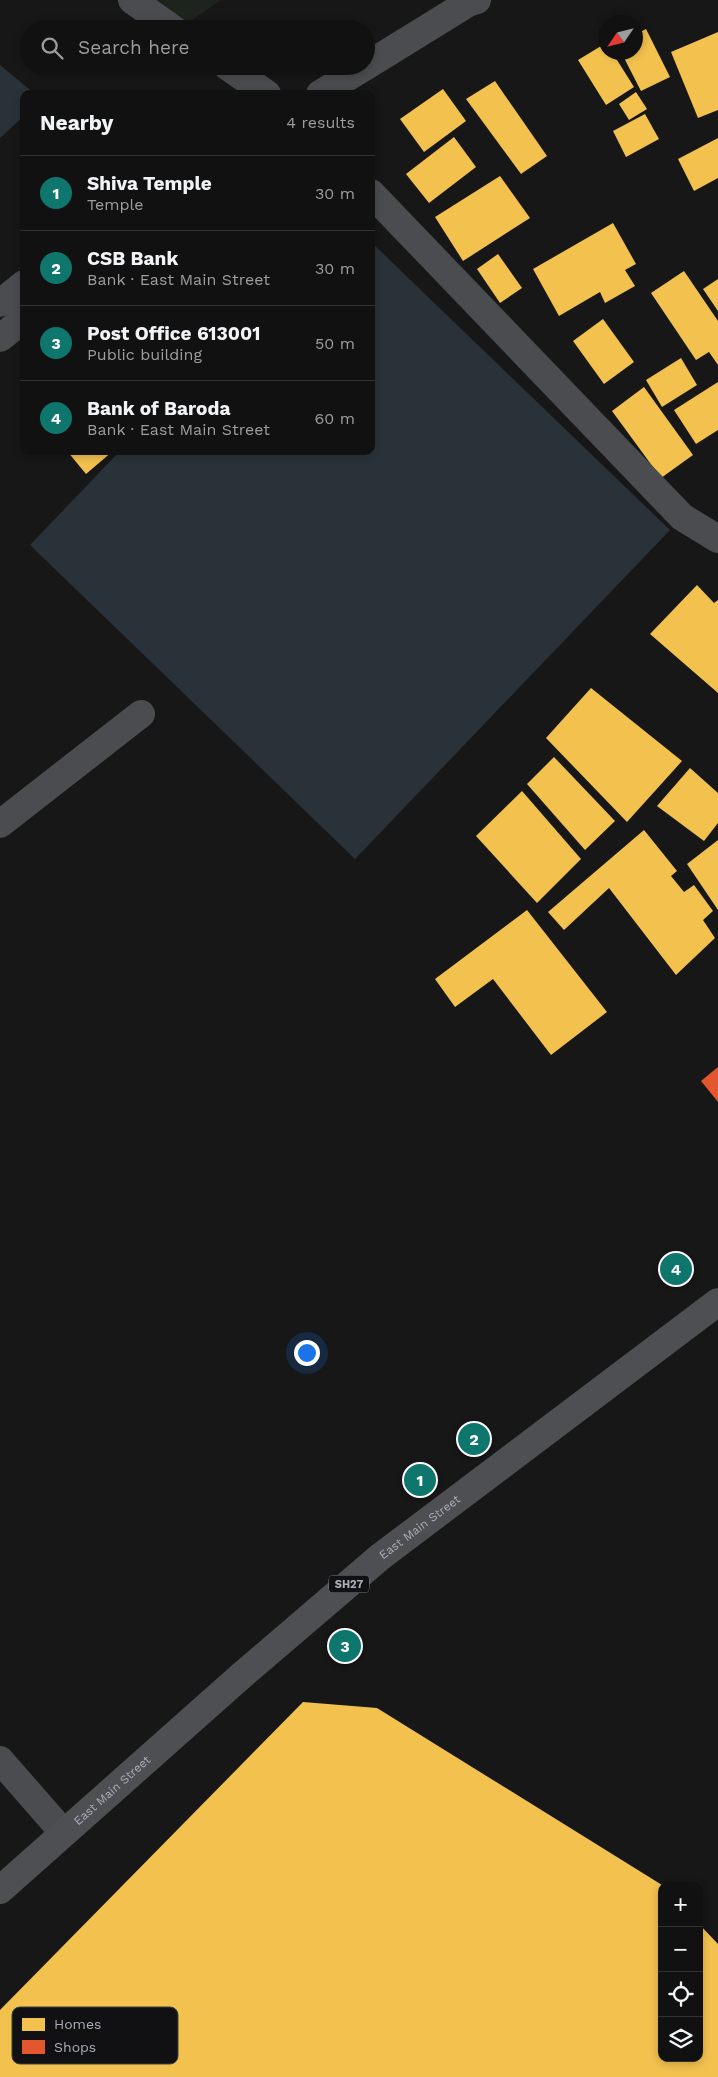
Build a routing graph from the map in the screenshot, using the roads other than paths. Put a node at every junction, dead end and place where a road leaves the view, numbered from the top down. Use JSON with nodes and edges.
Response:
{"nodes":[{"id":1,"x":132,"y":0,"type":"edge"},
{"id":2,"x":477,"y":0,"type":"edge"},
{"id":3,"x":160,"y":20,"type":"edge"},
{"id":4,"x":375,"y":60,"type":"edge"},
{"id":5,"x":241,"y":75,"type":"edge"},
{"id":6,"x":351,"y":75,"type":"edge"},
{"id":7,"x":261,"y":90,"type":"edge"},
{"id":8,"x":327,"y":90,"type":"edge"},
{"id":9,"x":375,"y":197,"type":"edge"},
{"id":10,"x":20,"y":287,"type":"edge"},
{"id":11,"x":0,"y":303,"type":"edge"},
{"id":12,"x":20,"y":322,"type":"edge"},
{"id":13,"x":0,"y":338,"type":"edge"},
{"id":14,"x":718,"y":539,"type":"edge"},
{"id":15,"x":141,"y":714,"type":"dead end"},
{"id":16,"x":0,"y":824,"type":"edge"},
{"id":17,"x":718,"y":1302,"type":"edge"},
{"id":18,"x":0,"y":1760,"type":"edge"},
{"id":19,"x":63,"y":1832,"type":"junction"},
{"id":20,"x":0,"y":1890,"type":"edge"}],
"edges":[{"from":1,"to":3,"type":"street"},
{"from":2,"to":4,"type":"street"},
{"from":5,"to":7,"type":"street"},
{"from":6,"to":8,"type":"street"},
{"from":9,"to":14,"type":"street"},
{"from":10,"to":11,"type":"street"},
{"from":12,"to":13,"type":"street"},
{"from":15,"to":16,"type":"street"},
{"from":17,"to":19,"type":"main road","name":"East Main Street","number":"SH27"},
{"from":18,"to":19,"type":"street"},
{"from":19,"to":20,"type":"main road","name":"East Main Street","number":"SH27"}]}
